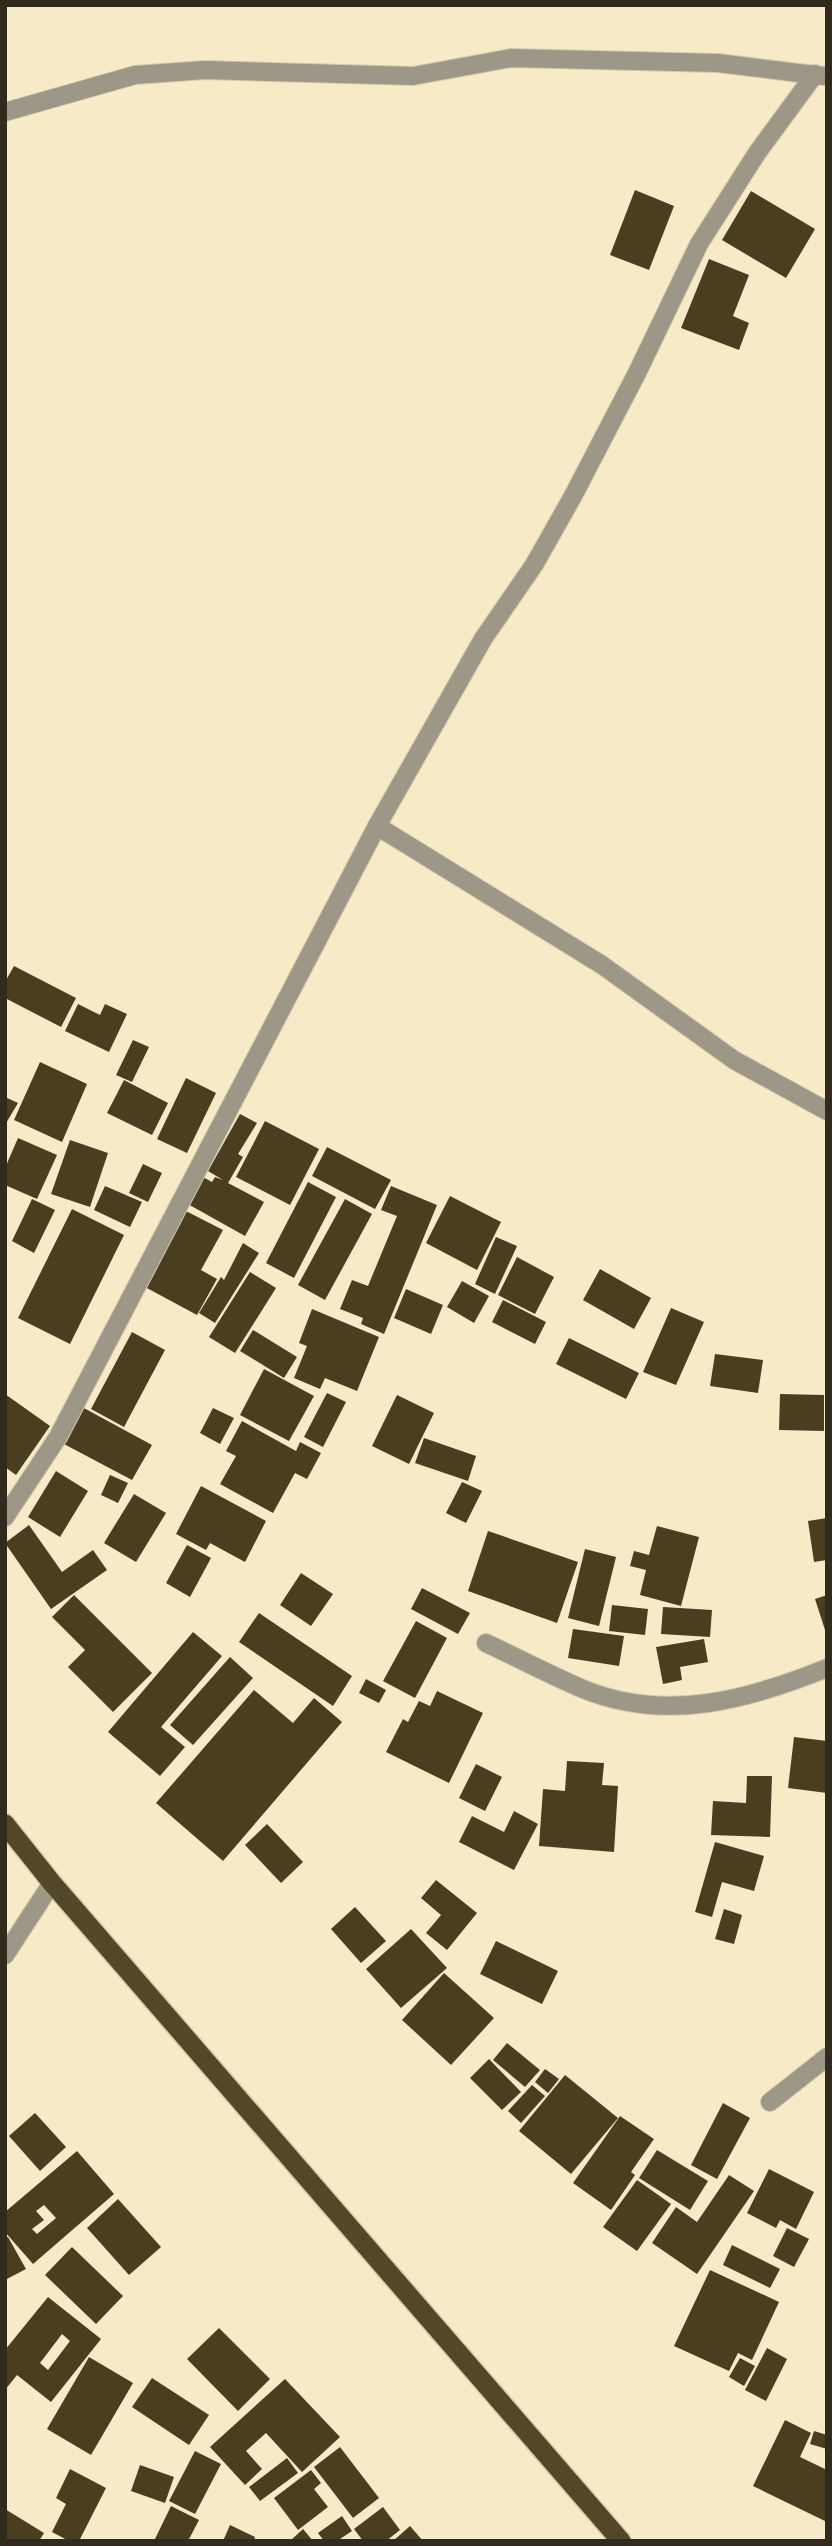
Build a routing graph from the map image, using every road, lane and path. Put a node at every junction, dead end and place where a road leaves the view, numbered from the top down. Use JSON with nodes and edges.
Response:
{"nodes":[{"id":1,"x":821,"y":76,"type":"edge"},
{"id":2,"x":5,"y":112,"type":"edge"},
{"id":3,"x":377,"y":826,"type":"junction"},
{"id":4,"x":827,"y":1111,"type":"edge"},
{"id":5,"x":5,"y":1517,"type":"edge"},
{"id":6,"x":486,"y":1643,"type":"dead end"},
{"id":7,"x":827,"y":1668,"type":"edge"},
{"id":8,"x":5,"y":1824,"type":"edge"},
{"id":9,"x":52,"y":1883,"type":"junction"},
{"id":10,"x":5,"y":1955,"type":"edge"},
{"id":11,"x":827,"y":2057,"type":"edge"},
{"id":12,"x":770,"y":2102,"type":"dead end"},
{"id":13,"x":621,"y":2541,"type":"edge"}],
"edges":[{"from":1,"to":2,"type":"street"},
{"from":1,"to":3,"type":"street"},
{"from":3,"to":4,"type":"street"},
{"from":3,"to":5,"type":"street"},
{"from":6,"to":7,"type":"street"},
{"from":8,"to":9,"type":"highway"},
{"from":9,"to":10,"type":"street"},
{"from":9,"to":13,"type":"highway"},
{"from":11,"to":12,"type":"street"}]}
